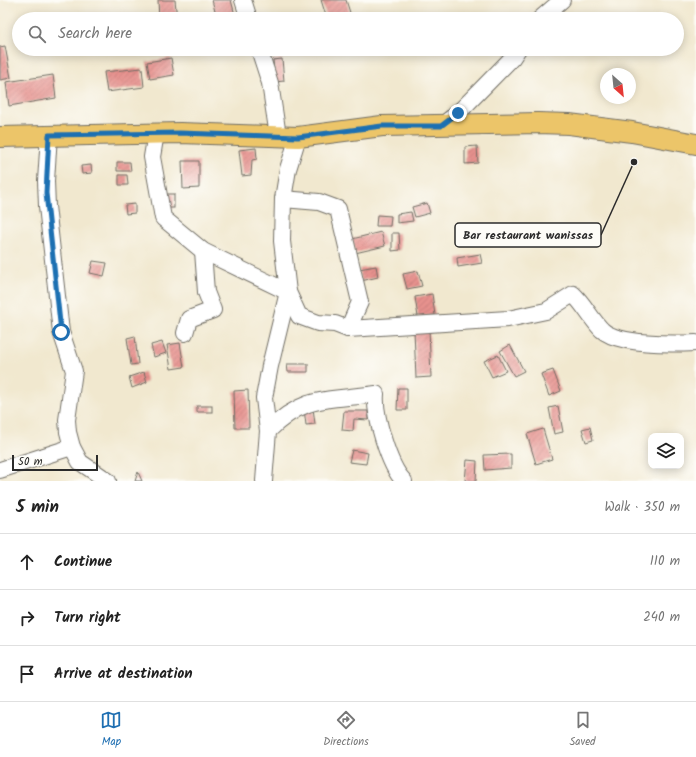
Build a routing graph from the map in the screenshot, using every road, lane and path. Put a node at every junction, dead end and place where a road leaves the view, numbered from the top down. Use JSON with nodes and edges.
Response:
{"nodes":[{"id":1,"x":243,"y":0,"type":"edge"},
{"id":2,"x":562,"y":0,"type":"edge"},
{"id":3,"x":247,"y":12,"type":"edge"},
{"id":4,"x":548,"y":12,"type":"edge"},
{"id":5,"x":260,"y":56,"type":"edge"},
{"id":6,"x":513,"y":56,"type":"edge"},
{"id":7,"x":441,"y":126,"type":"junction"},
{"id":8,"x":156,"y":133,"type":"junction"},
{"id":9,"x":49,"y":135,"type":"junction"},
{"id":10,"x":278,"y":136,"type":"junction"},
{"id":11,"x":0,"y":137,"type":"edge"},
{"id":12,"x":298,"y":137,"type":"junction"},
{"id":13,"x":696,"y":144,"type":"edge"},
{"id":14,"x":283,"y":199,"type":"junction"},
{"id":15,"x":203,"y":251,"type":"junction"},
{"id":16,"x":288,"y":292,"type":"junction"},
{"id":17,"x":348,"y":329,"type":"junction"},
{"id":18,"x":185,"y":333,"type":"dead end"},
{"id":19,"x":696,"y":343,"type":"edge"},
{"id":20,"x":268,"y":431,"type":"junction"},
{"id":21,"x":72,"y":447,"type":"junction"},
{"id":22,"x":0,"y":470,"type":"edge"},
{"id":23,"x":108,"y":481,"type":"edge"},
{"id":24,"x":264,"y":481,"type":"edge"},
{"id":25,"x":404,"y":481,"type":"edge"}],
"edges":[{"from":1,"to":3,"type":"street"},
{"from":2,"to":4,"type":"street"},
{"from":5,"to":10,"type":"street"},
{"from":6,"to":7,"type":"street"},
{"from":7,"to":12,"type":"main road"},
{"from":7,"to":13,"type":"main road"},
{"from":8,"to":9,"type":"main road"},
{"from":8,"to":10,"type":"main road"},
{"from":8,"to":15,"type":"street"},
{"from":9,"to":11,"type":"main road"},
{"from":9,"to":21,"type":"street"},
{"from":10,"to":12,"type":"main road"},
{"from":12,"to":14,"type":"street"},
{"from":14,"to":16,"type":"street"},
{"from":14,"to":17,"type":"street"},
{"from":15,"to":16,"type":"street"},
{"from":15,"to":18,"type":"street"},
{"from":16,"to":17,"type":"street"},
{"from":16,"to":20,"type":"street"},
{"from":17,"to":19,"type":"street"},
{"from":20,"to":24,"type":"street"},
{"from":20,"to":25,"type":"street"},
{"from":21,"to":22,"type":"street"},
{"from":21,"to":23,"type":"street"}]}
